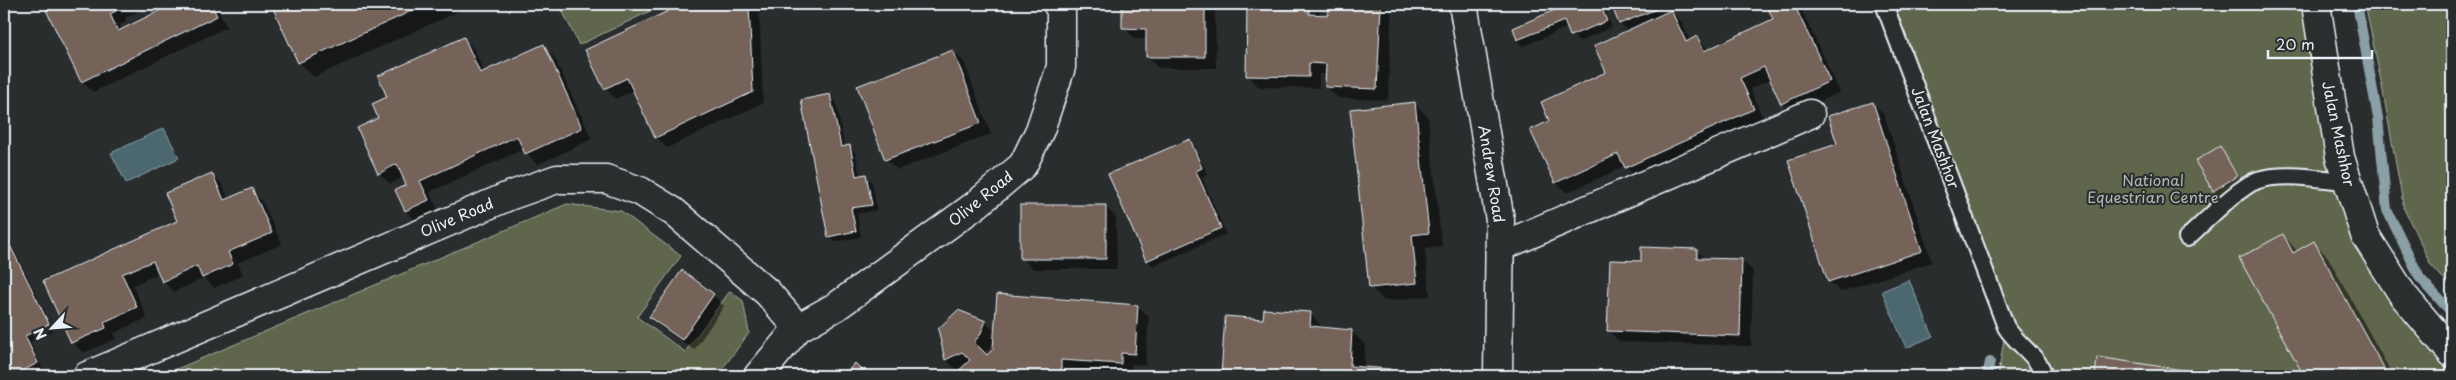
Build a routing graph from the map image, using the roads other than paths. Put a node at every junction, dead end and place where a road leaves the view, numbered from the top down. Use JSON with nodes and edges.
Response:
{"nodes":[{"id":1,"x":1057,"y":4,"type":"edge"},
{"id":2,"x":1463,"y":4,"type":"edge"},
{"id":3,"x":1884,"y":4,"type":"edge"},
{"id":4,"x":2316,"y":4,"type":"edge"},
{"id":5,"x":1810,"y":114,"type":"dead end"},
{"id":6,"x":2346,"y":181,"type":"junction"},
{"id":7,"x":2187,"y":238,"type":"dead end"},
{"id":8,"x":1500,"y":247,"type":"junction"},
{"id":9,"x":798,"y":328,"type":"junction"},
{"id":10,"x":2452,"y":353,"type":"edge"},
{"id":11,"x":87,"y":376,"type":"edge"},
{"id":12,"x":758,"y":376,"type":"edge"},
{"id":13,"x":1498,"y":376,"type":"edge"},
{"id":14,"x":2044,"y":376,"type":"edge"}],
"edges":[{"from":1,"to":9,"type":"street","name":"Olive Road"},
{"from":2,"to":8,"type":"street","name":"Andrew Road"},
{"from":3,"to":14,"type":"lane","name":"Jalan Mashhor"},
{"from":4,"to":6,"type":"street","name":"Jalan Mashhor"},
{"from":5,"to":8,"type":"street"},
{"from":6,"to":7,"type":"lane"},
{"from":6,"to":10,"type":"street","name":"Jalan Mashhor"},
{"from":8,"to":13,"type":"street","name":"Andrew Road"},
{"from":9,"to":11,"type":"street","name":"Olive Road"},
{"from":9,"to":12,"type":"street","name":"Olive Road"}]}
